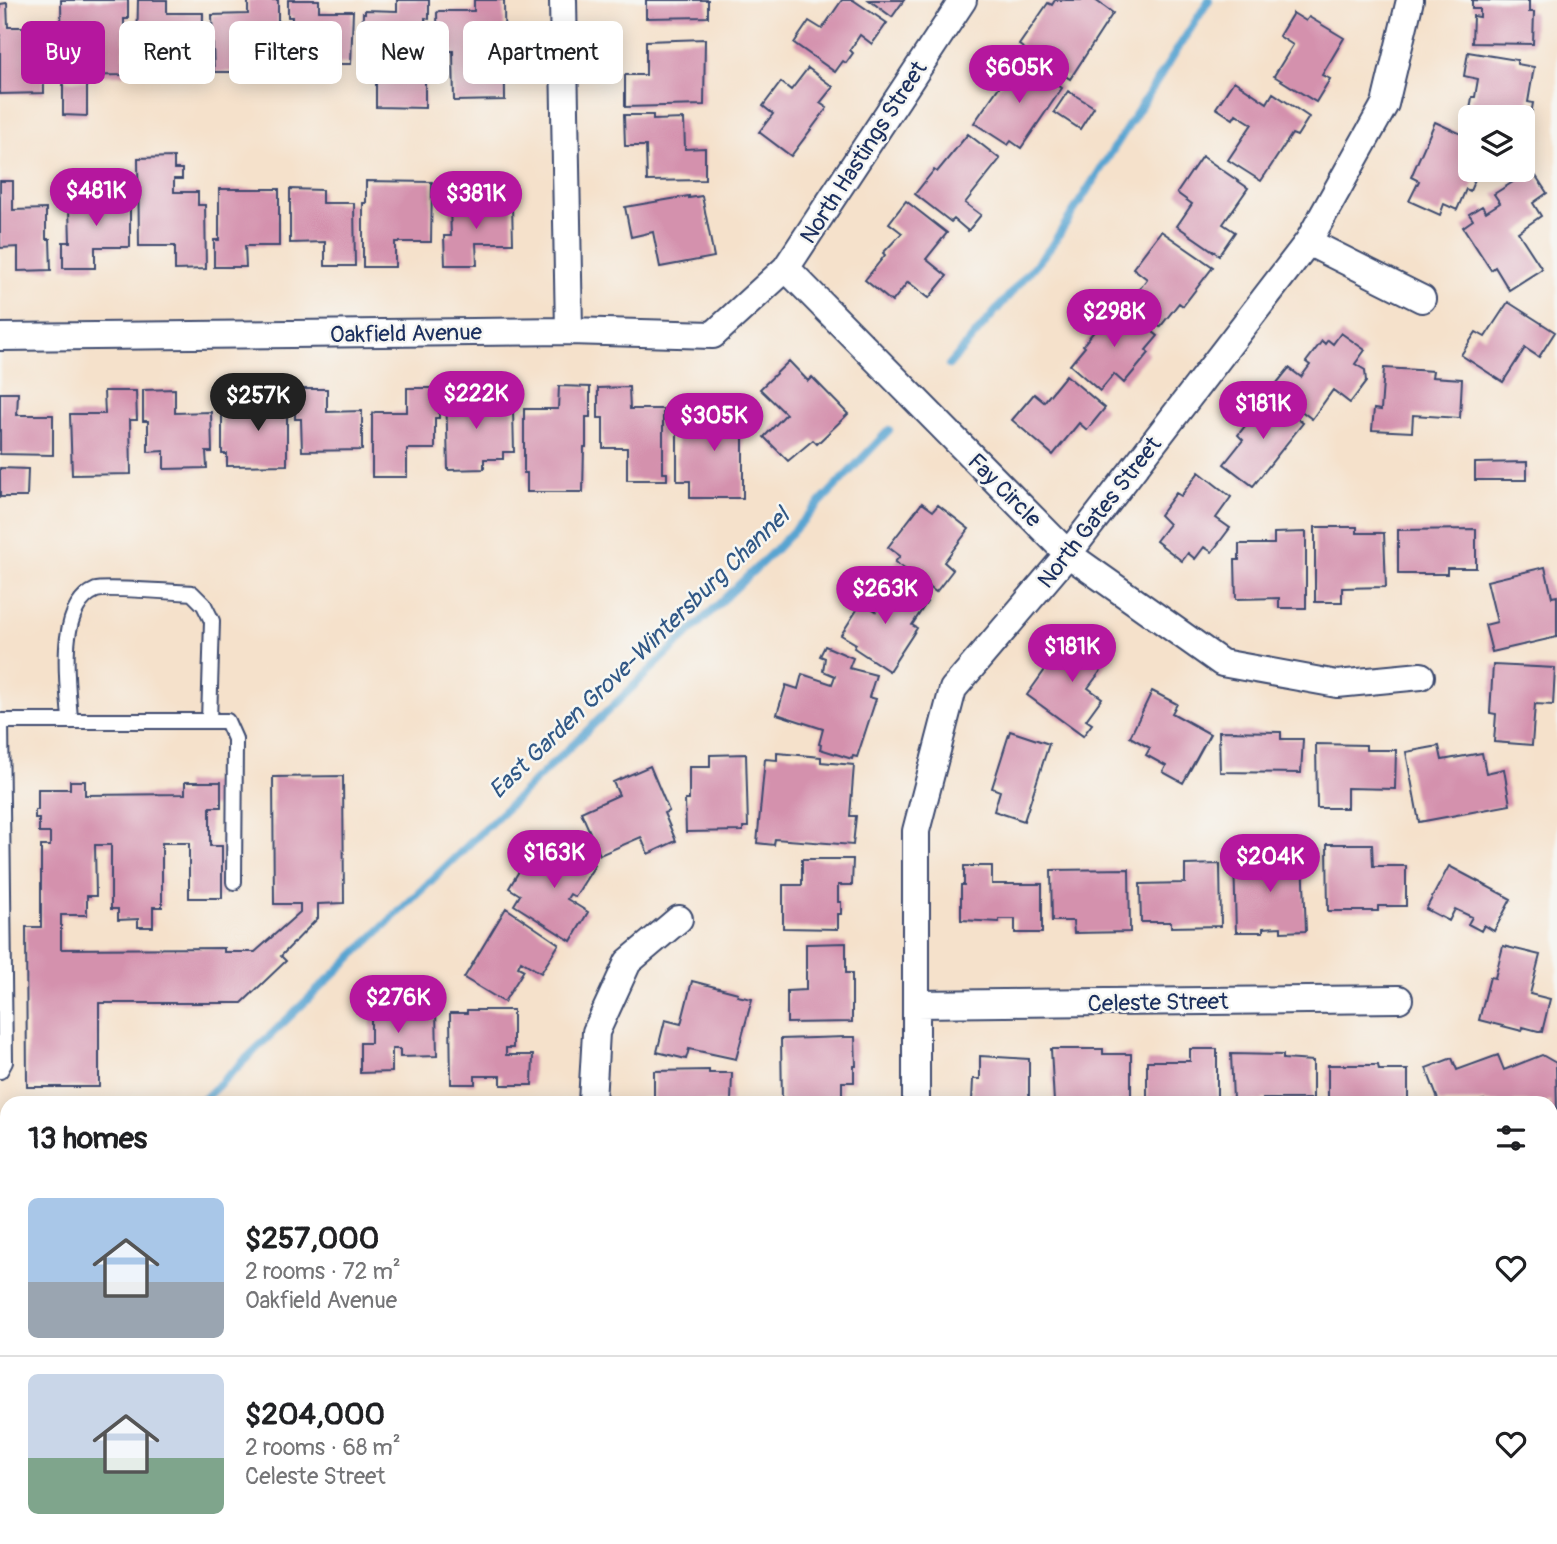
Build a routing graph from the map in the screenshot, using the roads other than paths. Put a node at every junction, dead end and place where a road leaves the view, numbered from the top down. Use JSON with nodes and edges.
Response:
{"nodes":[{"id":1,"x":563,"y":0,"type":"edge"},
{"id":2,"x":962,"y":0,"type":"edge"},
{"id":3,"x":1410,"y":0,"type":"edge"},
{"id":4,"x":1308,"y":242,"type":"junction"},
{"id":5,"x":786,"y":268,"type":"junction"},
{"id":6,"x":1422,"y":299,"type":"dead end"},
{"id":7,"x":569,"y":331,"type":"junction"},
{"id":8,"x":0,"y":337,"type":"edge"},
{"id":9,"x":1068,"y":554,"type":"junction"},
{"id":10,"x":1421,"y":676,"type":"dead end"},
{"id":11,"x":70,"y":719,"type":"junction"},
{"id":12,"x":0,"y":721,"type":"edge"},
{"id":13,"x":209,"y":721,"type":"junction"},
{"id":14,"x":234,"y":882,"type":"dead end"},
{"id":15,"x":679,"y":919,"type":"dead end"},
{"id":16,"x":1399,"y":999,"type":"dead end"},
{"id":17,"x":916,"y":1004,"type":"junction"},
{"id":18,"x":0,"y":1071,"type":"edge"},
{"id":19,"x":592,"y":1096,"type":"edge"},
{"id":20,"x":916,"y":1096,"type":"edge"}],
"edges":[{"from":1,"to":7,"type":"street"},
{"from":2,"to":5,"type":"street","name":"North Hastings Street"},
{"from":3,"to":4,"type":"street","name":"North Gates Street"},
{"from":4,"to":6,"type":"street"},
{"from":4,"to":9,"type":"street","name":"North Gates Street"},
{"from":5,"to":7,"type":"street","name":"Oakfield Avenue"},
{"from":5,"to":9,"type":"street","name":"Fay Circle"},
{"from":7,"to":8,"type":"street","name":"Oakfield Avenue"},
{"from":9,"to":10,"type":"street","name":"Fay Circle"},
{"from":9,"to":17,"type":"street","name":"North Gates Street"},
{"from":11,"to":12,"type":"lane"},
{"from":11,"to":13,"type":"lane"},
{"from":11,"to":13,"type":"lane"},
{"from":12,"to":18,"type":"lane"},
{"from":13,"to":14,"type":"lane"},
{"from":15,"to":19,"type":"street"},
{"from":16,"to":17,"type":"street","name":"Celeste Street"},
{"from":17,"to":20,"type":"street","name":"North Gates Street"}]}
